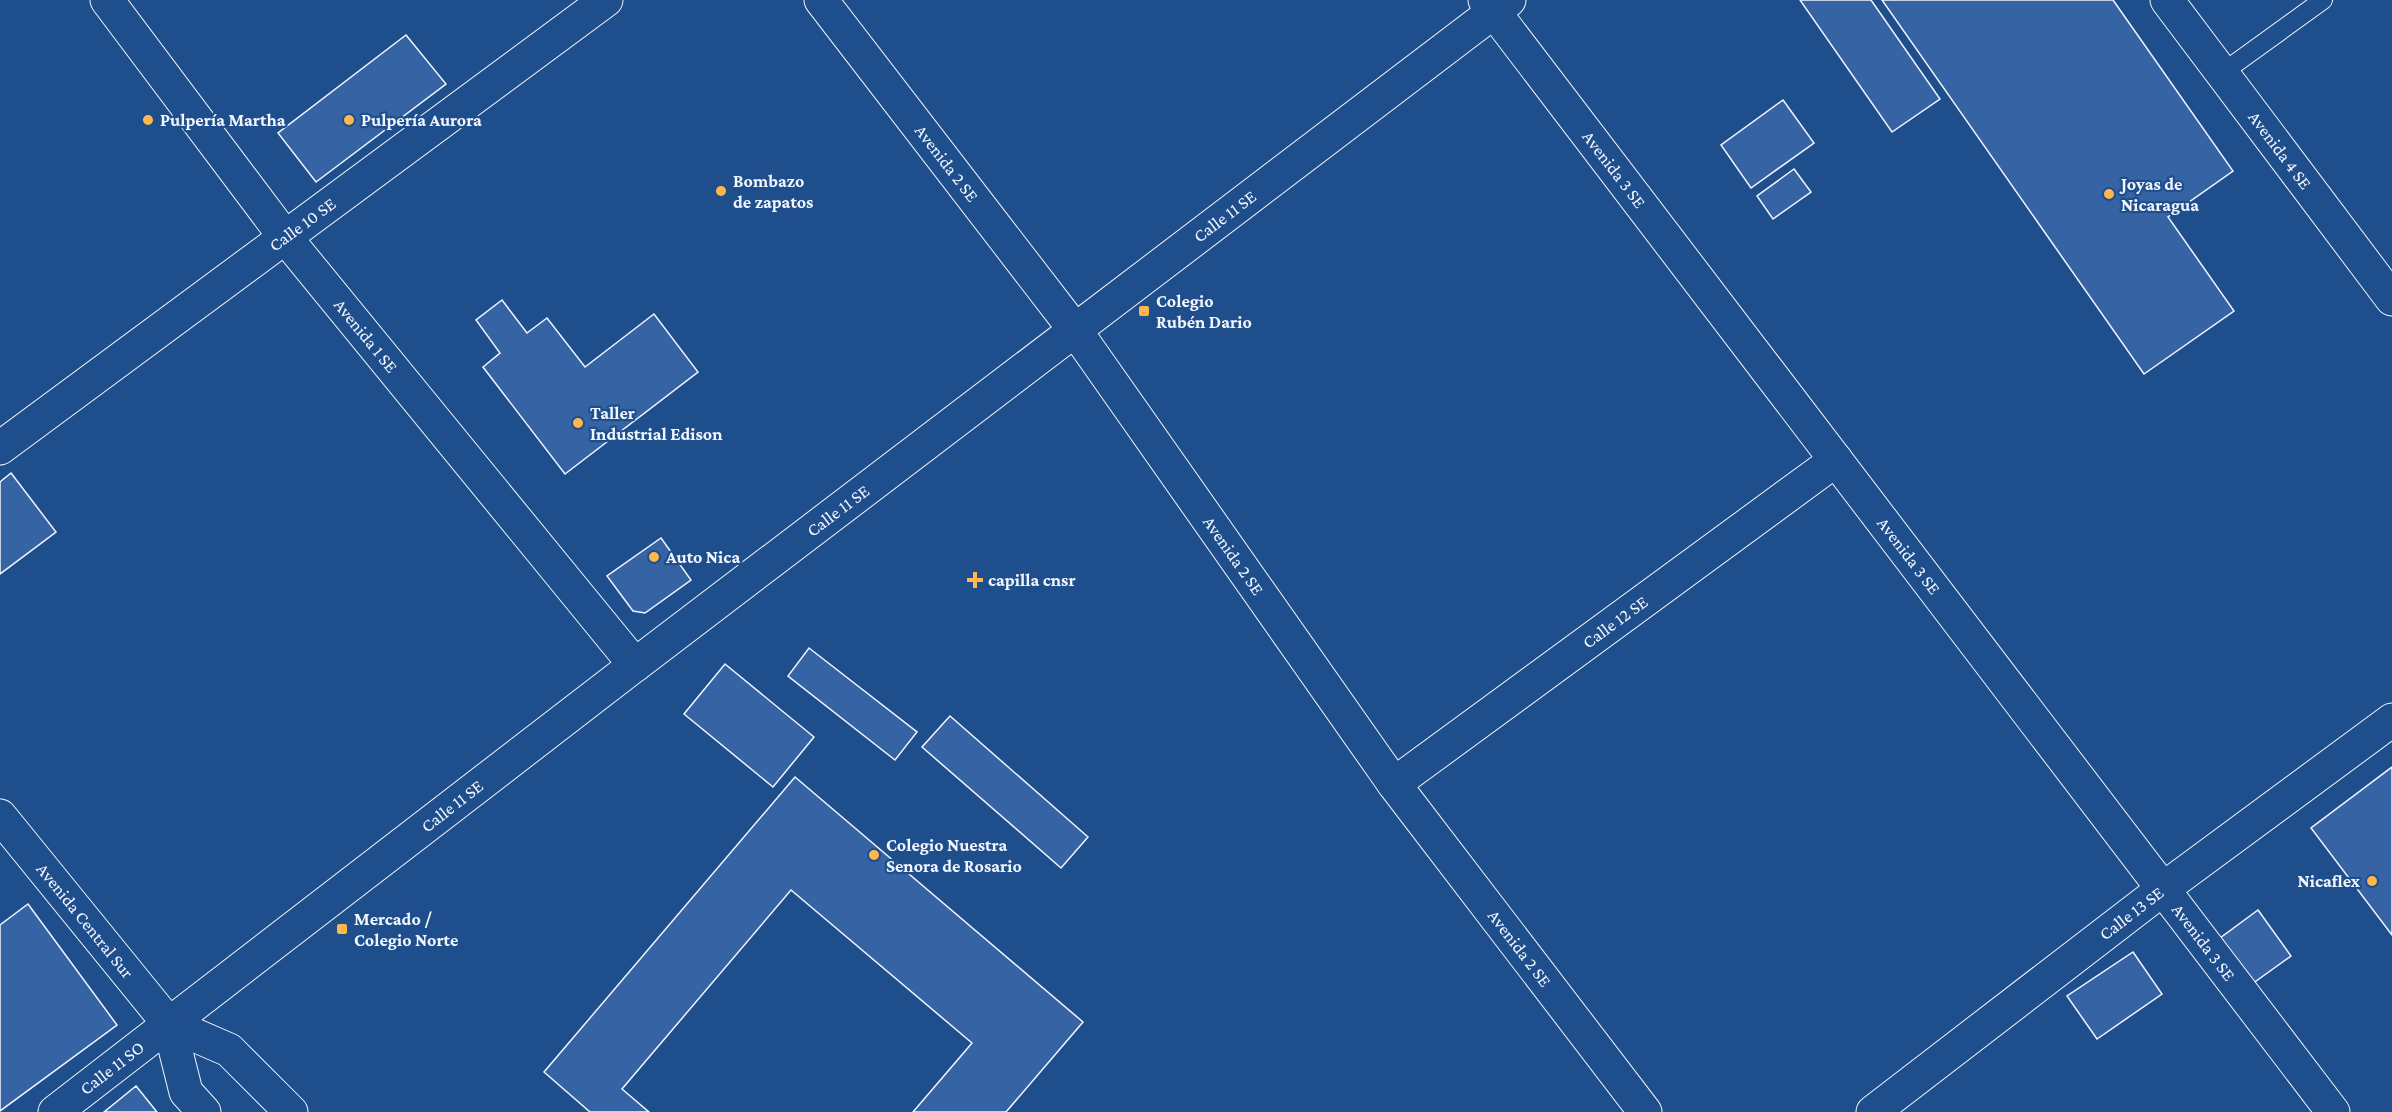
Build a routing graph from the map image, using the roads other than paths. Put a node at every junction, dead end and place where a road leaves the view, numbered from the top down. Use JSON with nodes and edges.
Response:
{"nodes":[{"id":1,"x":107,"y":0,"type":"edge"},
{"id":2,"x":606,"y":0,"type":"edge"},
{"id":3,"x":821,"y":0,"type":"edge"},
{"id":4,"x":2167,"y":0,"type":"edge"},
{"id":5,"x":2323,"y":0,"type":"edge"},
{"id":6,"x":1496,"y":4,"type":"edge"},
{"id":7,"x":2222,"y":73,"type":"junction"},
{"id":8,"x":285,"y":237,"type":"junction"},
{"id":9,"x":2392,"y":299,"type":"edge"},
{"id":10,"x":1075,"y":330,"type":"junction"},
{"id":11,"x":0,"y":448,"type":"edge"},
{"id":12,"x":1836,"y":459,"type":"junction"},
{"id":13,"x":635,"y":665,"type":"junction"},
{"id":14,"x":2392,"y":720,"type":"edge"},
{"id":15,"x":1394,"y":783,"type":"junction"},
{"id":16,"x":0,"y":816,"type":"edge"},
{"id":17,"x":2163,"y":889,"type":"junction"},
{"id":18,"x":170,"y":1024,"type":"junction"},
{"id":19,"x":55,"y":1112,"type":"edge"},
{"id":20,"x":204,"y":1112,"type":"edge"},
{"id":21,"x":291,"y":1112,"type":"edge"},
{"id":22,"x":1645,"y":1112,"type":"edge"},
{"id":23,"x":1873,"y":1112,"type":"edge"},
{"id":24,"x":2333,"y":1112,"type":"edge"}],
"edges":[{"from":1,"to":8,"type":"street","name":"Avenida 1 SE"},
{"from":2,"to":8,"type":"street","name":"Calle 10 SE"},
{"from":3,"to":10,"type":"street","name":"Avenida 2 SE"},
{"from":4,"to":7,"type":"street","name":"Avenida 4 SE"},
{"from":5,"to":7,"type":"lane"},
{"from":6,"to":10,"type":"street","name":"Calle 11 SE"},
{"from":6,"to":12,"type":"street","name":"Avenida 3 SE"},
{"from":7,"to":9,"type":"street","name":"Avenida 4 SE"},
{"from":8,"to":11,"type":"street","name":"Calle 10 SE"},
{"from":8,"to":13,"type":"street","name":"Avenida 1 SE"},
{"from":10,"to":13,"type":"street","name":"Calle 11 SE"},
{"from":10,"to":15,"type":"street","name":"Avenida 2 SE"},
{"from":12,"to":15,"type":"street","name":"Calle 12 SE"},
{"from":12,"to":17,"type":"street","name":"Avenida 3 SE"},
{"from":13,"to":18,"type":"street","name":"Calle 11 SE"},
{"from":14,"to":17,"type":"street","name":"Calle 13 SE"},
{"from":15,"to":22,"type":"street","name":"Avenida 2 SE"},
{"from":16,"to":18,"type":"street","name":"Avenida Central Sur"},
{"from":17,"to":23,"type":"street","name":"Calle 13 SE"},
{"from":17,"to":24,"type":"street","name":"Avenida 3 SE"},
{"from":18,"to":19,"type":"street","name":"Calle 11 SO"},
{"from":18,"to":20,"type":"street","name":"Avenida Central Sur"},
{"from":18,"to":21,"type":"street","name":"Avenida Central Sur"}]}
